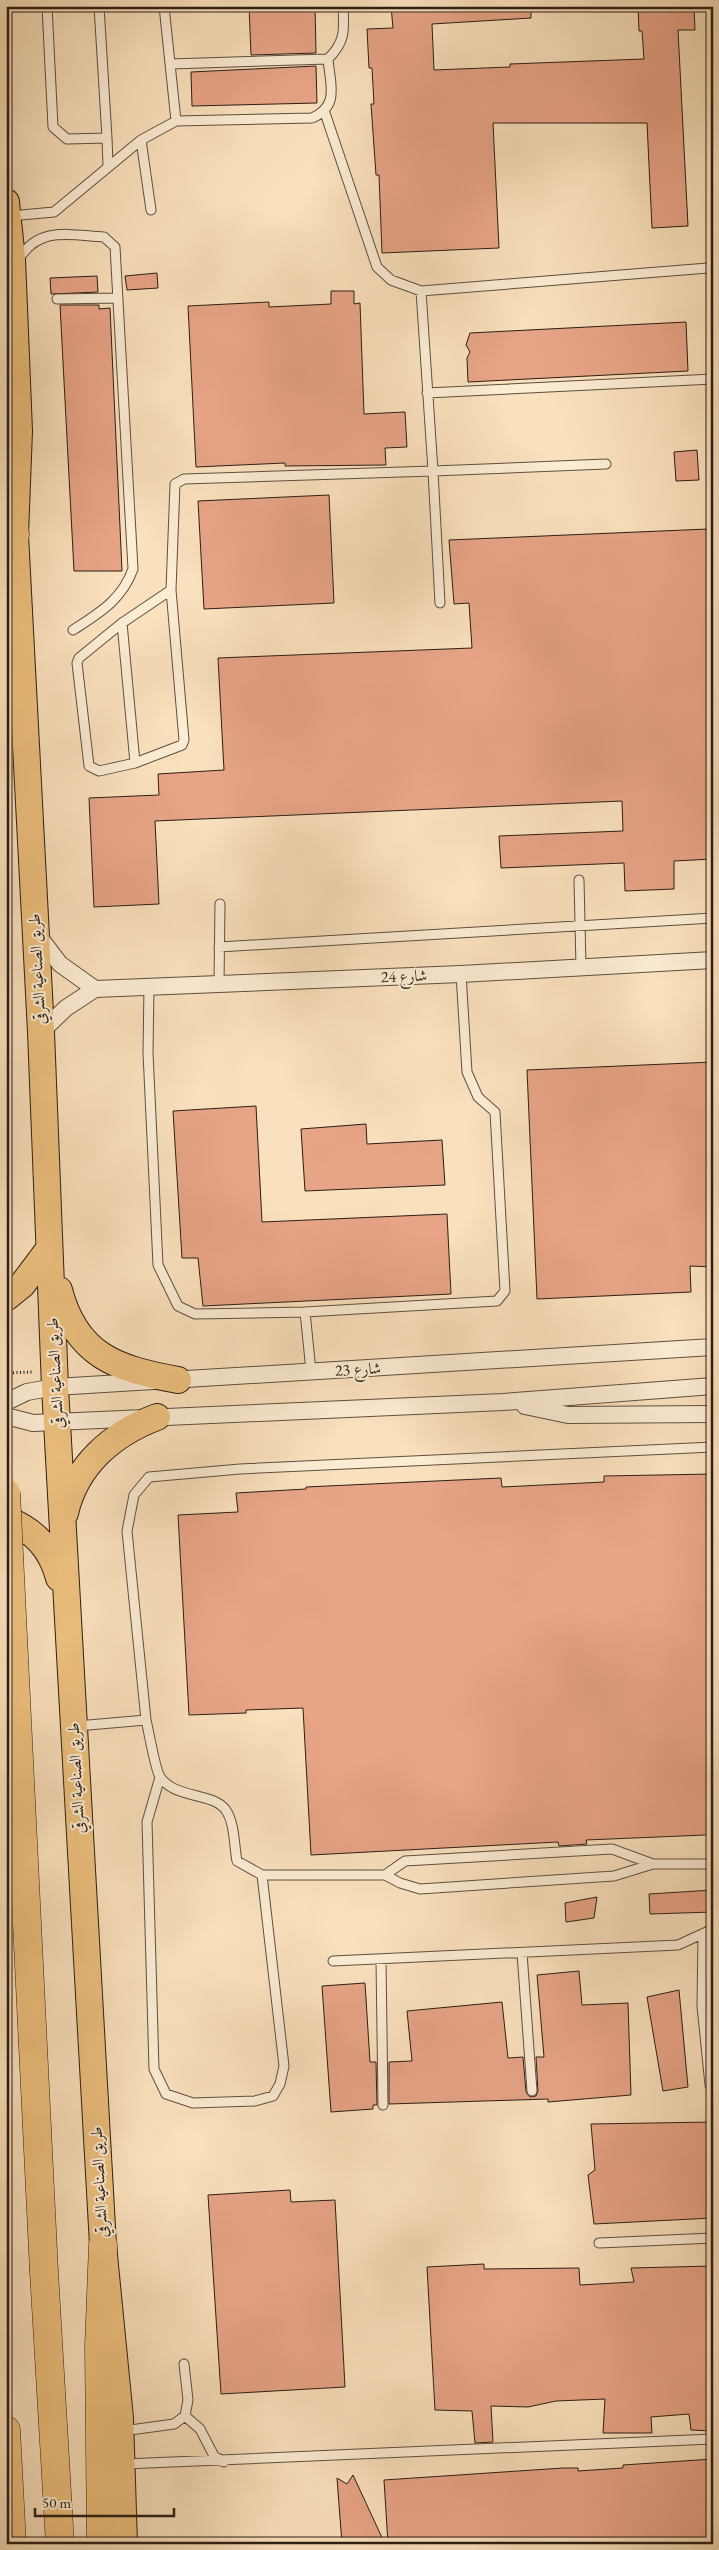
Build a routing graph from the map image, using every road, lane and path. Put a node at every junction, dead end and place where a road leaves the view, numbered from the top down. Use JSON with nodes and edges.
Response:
{"nodes":[{"id":1,"x":47,"y":6,"type":"edge"},
{"id":2,"x":99,"y":6,"type":"edge"},
{"id":3,"x":164,"y":6,"type":"edge"},
{"id":4,"x":343,"y":6,"type":"edge"},
{"id":5,"x":328,"y":58,"type":"junction"},
{"id":6,"x":170,"y":64,"type":"junction"},
{"id":7,"x":325,"y":113,"type":"junction"},
{"id":8,"x":176,"y":121,"type":"junction"},
{"id":9,"x":107,"y":138,"type":"junction"},
{"id":10,"x":141,"y":140,"type":"junction"},
{"id":11,"x":108,"y":166,"type":"junction"},
{"id":12,"x":7,"y":209,"type":"edge"},
{"id":13,"x":151,"y":210,"type":"dead end"},
{"id":14,"x":12,"y":270,"type":"junction"},
{"id":15,"x":713,"y":271,"type":"edge"},
{"id":16,"x":421,"y":291,"type":"junction"},
{"id":17,"x":118,"y":298,"type":"junction"},
{"id":18,"x":57,"y":299,"type":"dead end"},
{"id":19,"x":713,"y":379,"type":"edge"},
{"id":20,"x":428,"y":393,"type":"junction"},
{"id":21,"x":606,"y":464,"type":"dead end"},
{"id":22,"x":433,"y":471,"type":"junction"},
{"id":23,"x":6,"y":479,"type":"edge"},
{"id":24,"x":15,"y":535,"type":"junction"},
{"id":25,"x":171,"y":590,"type":"junction"},
{"id":26,"x":440,"y":603,"type":"dead end"},
{"id":27,"x":122,"y":623,"type":"junction"},
{"id":28,"x":73,"y":630,"type":"dead end"},
{"id":29,"x":135,"y":763,"type":"junction"},
{"id":30,"x":579,"y":880,"type":"dead end"},
{"id":31,"x":220,"y":904,"type":"dead end"},
{"id":32,"x":713,"y":918,"type":"edge"},
{"id":33,"x":580,"y":927,"type":"junction"},
{"id":34,"x":35,"y":931,"type":"junction"},
{"id":35,"x":219,"y":947,"type":"junction"},
{"id":36,"x":713,"y":960,"type":"edge"},
{"id":37,"x":581,"y":967,"type":"junction"},
{"id":38,"x":461,"y":974,"type":"junction"},
{"id":39,"x":219,"y":984,"type":"junction"},
{"id":40,"x":148,"y":986,"type":"junction"},
{"id":41,"x":95,"y":989,"type":"junction"},
{"id":42,"x":41,"y":1032,"type":"junction"},
{"id":43,"x":49,"y":1249,"type":"junction"},
{"id":44,"x":6,"y":1298,"type":"edge"},
{"id":45,"x":305,"y":1312,"type":"junction"},
{"id":46,"x":713,"y":1347,"type":"edge"},
{"id":47,"x":311,"y":1371,"type":"junction"},
{"id":48,"x":178,"y":1380,"type":"junction"},
{"id":49,"x":713,"y":1386,"type":"edge"},
{"id":50,"x":55,"y":1387,"type":"junction"},
{"id":51,"x":6,"y":1402,"type":"edge"},
{"id":52,"x":503,"y":1402,"type":"junction"},
{"id":53,"x":713,"y":1414,"type":"edge"},
{"id":54,"x":6,"y":1416,"type":"edge"},
{"id":55,"x":157,"y":1417,"type":"junction"},
{"id":56,"x":57,"y":1422,"type":"junction"},
{"id":57,"x":713,"y":1447,"type":"edge"},
{"id":58,"x":6,"y":1492,"type":"edge"},
{"id":59,"x":6,"y":1519,"type":"edge"},
{"id":60,"x":62,"y":1526,"type":"junction"},
{"id":61,"x":66,"y":1606,"type":"junction"},
{"id":62,"x":146,"y":1720,"type":"junction"},
{"id":63,"x":73,"y":1727,"type":"junction"},
{"id":64,"x":160,"y":1777,"type":"junction"},
{"id":65,"x":653,"y":1864,"type":"junction"},
{"id":66,"x":713,"y":1864,"type":"edge"},
{"id":67,"x":385,"y":1875,"type":"junction"},
{"id":68,"x":262,"y":1876,"type":"junction"},
{"id":69,"x":713,"y":1928,"type":"edge"},
{"id":70,"x":703,"y":1935,"type":"junction"},
{"id":71,"x":522,"y":1953,"type":"junction"},
{"id":72,"x":381,"y":1960,"type":"junction"},
{"id":73,"x":333,"y":1961,"type":"dead end"},
{"id":74,"x":710,"y":2085,"type":"dead end"},
{"id":75,"x":532,"y":2091,"type":"dead end"},
{"id":76,"x":383,"y":2105,"type":"dead end"},
{"id":77,"x":713,"y":2238,"type":"edge"},
{"id":78,"x":598,"y":2244,"type":"dead end"},
{"id":79,"x":103,"y":2245,"type":"junction"},
{"id":80,"x":184,"y":2364,"type":"dead end"},
{"id":81,"x":185,"y":2416,"type":"junction"},
{"id":82,"x":6,"y":2430,"type":"edge"},
{"id":83,"x":121,"y":2432,"type":"junction"},
{"id":84,"x":713,"y":2438,"type":"edge"},
{"id":85,"x":224,"y":2462,"type":"junction"},
{"id":86,"x":121,"y":2464,"type":"junction"},
{"id":87,"x":12,"y":2544,"type":"edge"},
{"id":88,"x":60,"y":2544,"type":"edge"},
{"id":89,"x":101,"y":2544,"type":"edge"},
{"id":90,"x":124,"y":2544,"type":"edge"}],
"edges":[{"from":1,"to":9,"type":"lane"},
{"from":2,"to":9,"type":"lane"},
{"from":3,"to":6,"type":"lane"},
{"from":4,"to":5,"type":"lane"},
{"from":5,"to":6,"type":"lane"},
{"from":5,"to":7,"type":"lane"},
{"from":6,"to":8,"type":"lane"},
{"from":7,"to":8,"type":"lane"},
{"from":7,"to":16,"type":"lane"},
{"from":8,"to":10,"type":"lane"},
{"from":9,"to":11,"type":"lane"},
{"from":10,"to":11,"type":"lane"},
{"from":10,"to":13,"type":"lane"},
{"from":11,"to":12,"type":"lane"},
{"from":12,"to":14,"type":"main road","name":"طريق الصناعية الشرقي"},
{"from":14,"to":17,"type":"lane"},
{"from":14,"to":24,"type":"main road","name":"طريق الصناعية الشرقي"},
{"from":15,"to":16,"type":"lane"},
{"from":16,"to":20,"type":"lane"},
{"from":17,"to":18,"type":"lane"},
{"from":17,"to":28,"type":"lane"},
{"from":19,"to":20,"type":"lane"},
{"from":20,"to":22,"type":"lane"},
{"from":21,"to":22,"type":"lane"},
{"from":22,"to":25,"type":"lane"},
{"from":22,"to":26,"type":"lane"},
{"from":23,"to":24,"type":"highway"},
{"from":24,"to":34,"type":"main road","name":"طريق الصناعية الشرقي"},
{"from":25,"to":27,"type":"lane"},
{"from":25,"to":29,"type":"lane"},
{"from":27,"to":29,"type":"lane"},
{"from":27,"to":29,"type":"lane"},
{"from":30,"to":33,"type":"lane"},
{"from":31,"to":35,"type":"lane"},
{"from":32,"to":33,"type":"lane"},
{"from":33,"to":35,"type":"lane"},
{"from":33,"to":37,"type":"lane"},
{"from":34,"to":41,"type":"street"},
{"from":34,"to":42,"type":"main road","name":"طريق الصناعية الشرقي"},
{"from":35,"to":39,"type":"lane"},
{"from":36,"to":37,"type":"street","name":"شارع 24"},
{"from":37,"to":38,"type":"street","name":"شارع 24"},
{"from":38,"to":39,"type":"street","name":"شارع 24"},
{"from":38,"to":45,"type":"lane"},
{"from":39,"to":40,"type":"street","name":"شارع 24"},
{"from":40,"to":41,"type":"street","name":"شارع 24"},
{"from":40,"to":45,"type":"lane"},
{"from":41,"to":42,"type":"street","name":"شارع 24"},
{"from":42,"to":43,"type":"main road","name":"طريق الصناعية الشرقي"},
{"from":43,"to":44,"type":"main road"},
{"from":43,"to":48,"type":"main road"},
{"from":43,"to":50,"type":"main road","name":"طريق الصناعية الشرقي"},
{"from":45,"to":47,"type":"lane"},
{"from":46,"to":47,"type":"street","name":"شارع 23"},
{"from":47,"to":48,"type":"street","name":"شارع 23"},
{"from":48,"to":50,"type":"street","name":"شارع 23"},
{"from":49,"to":52,"type":"street"},
{"from":50,"to":51,"type":"street","name":"شارع 23"},
{"from":50,"to":56,"type":"main road","name":"طريق الصناعية الشرقي"},
{"from":52,"to":53,"type":"street"},
{"from":52,"to":55,"type":"street"},
{"from":54,"to":56,"type":"street"},
{"from":55,"to":56,"type":"street"},
{"from":55,"to":60,"type":"main road"},
{"from":56,"to":60,"type":"main road","name":"طريق الصناعية الشرقي"},
{"from":57,"to":62,"type":"lane"},
{"from":58,"to":88,"type":"highway","bridge":true},
{"from":59,"to":61,"type":"main road"},
{"from":60,"to":61,"type":"main road","name":"طريق الصناعية الشرقي"},
{"from":61,"to":63,"type":"main road","name":"طريق الصناعية الشرقي"},
{"from":62,"to":63,"type":"lane"},
{"from":62,"to":64,"type":"lane"},
{"from":63,"to":79,"type":"main road","name":"طريق الصناعية الشرقي"},
{"from":64,"to":68,"type":"lane"},
{"from":64,"to":68,"type":"lane"},
{"from":65,"to":66,"type":"lane"},
{"from":65,"to":67,"type":"lane"},
{"from":65,"to":67,"type":"lane"},
{"from":67,"to":68,"type":"lane"},
{"from":69,"to":70,"type":"lane"},
{"from":70,"to":71,"type":"lane"},
{"from":70,"to":74,"type":"lane"},
{"from":71,"to":72,"type":"lane"},
{"from":71,"to":75,"type":"lane"},
{"from":72,"to":73,"type":"lane"},
{"from":72,"to":76,"type":"lane"},
{"from":77,"to":78,"type":"lane"},
{"from":79,"to":83,"type":"main road","name":"طريق الصناعية الشرقي"},
{"from":79,"to":89,"type":"highway"},
{"from":80,"to":81,"type":"lane"},
{"from":81,"to":83,"type":"lane"},
{"from":81,"to":85,"type":"lane"},
{"from":82,"to":87,"type":"highway"},
{"from":83,"to":86,"type":"main road","name":"طريق الصناعية الشرقي"},
{"from":84,"to":85,"type":"lane"},
{"from":85,"to":86,"type":"lane"},
{"from":86,"to":90,"type":"main road","name":"طريق الصناعية الشرقي"}]}
